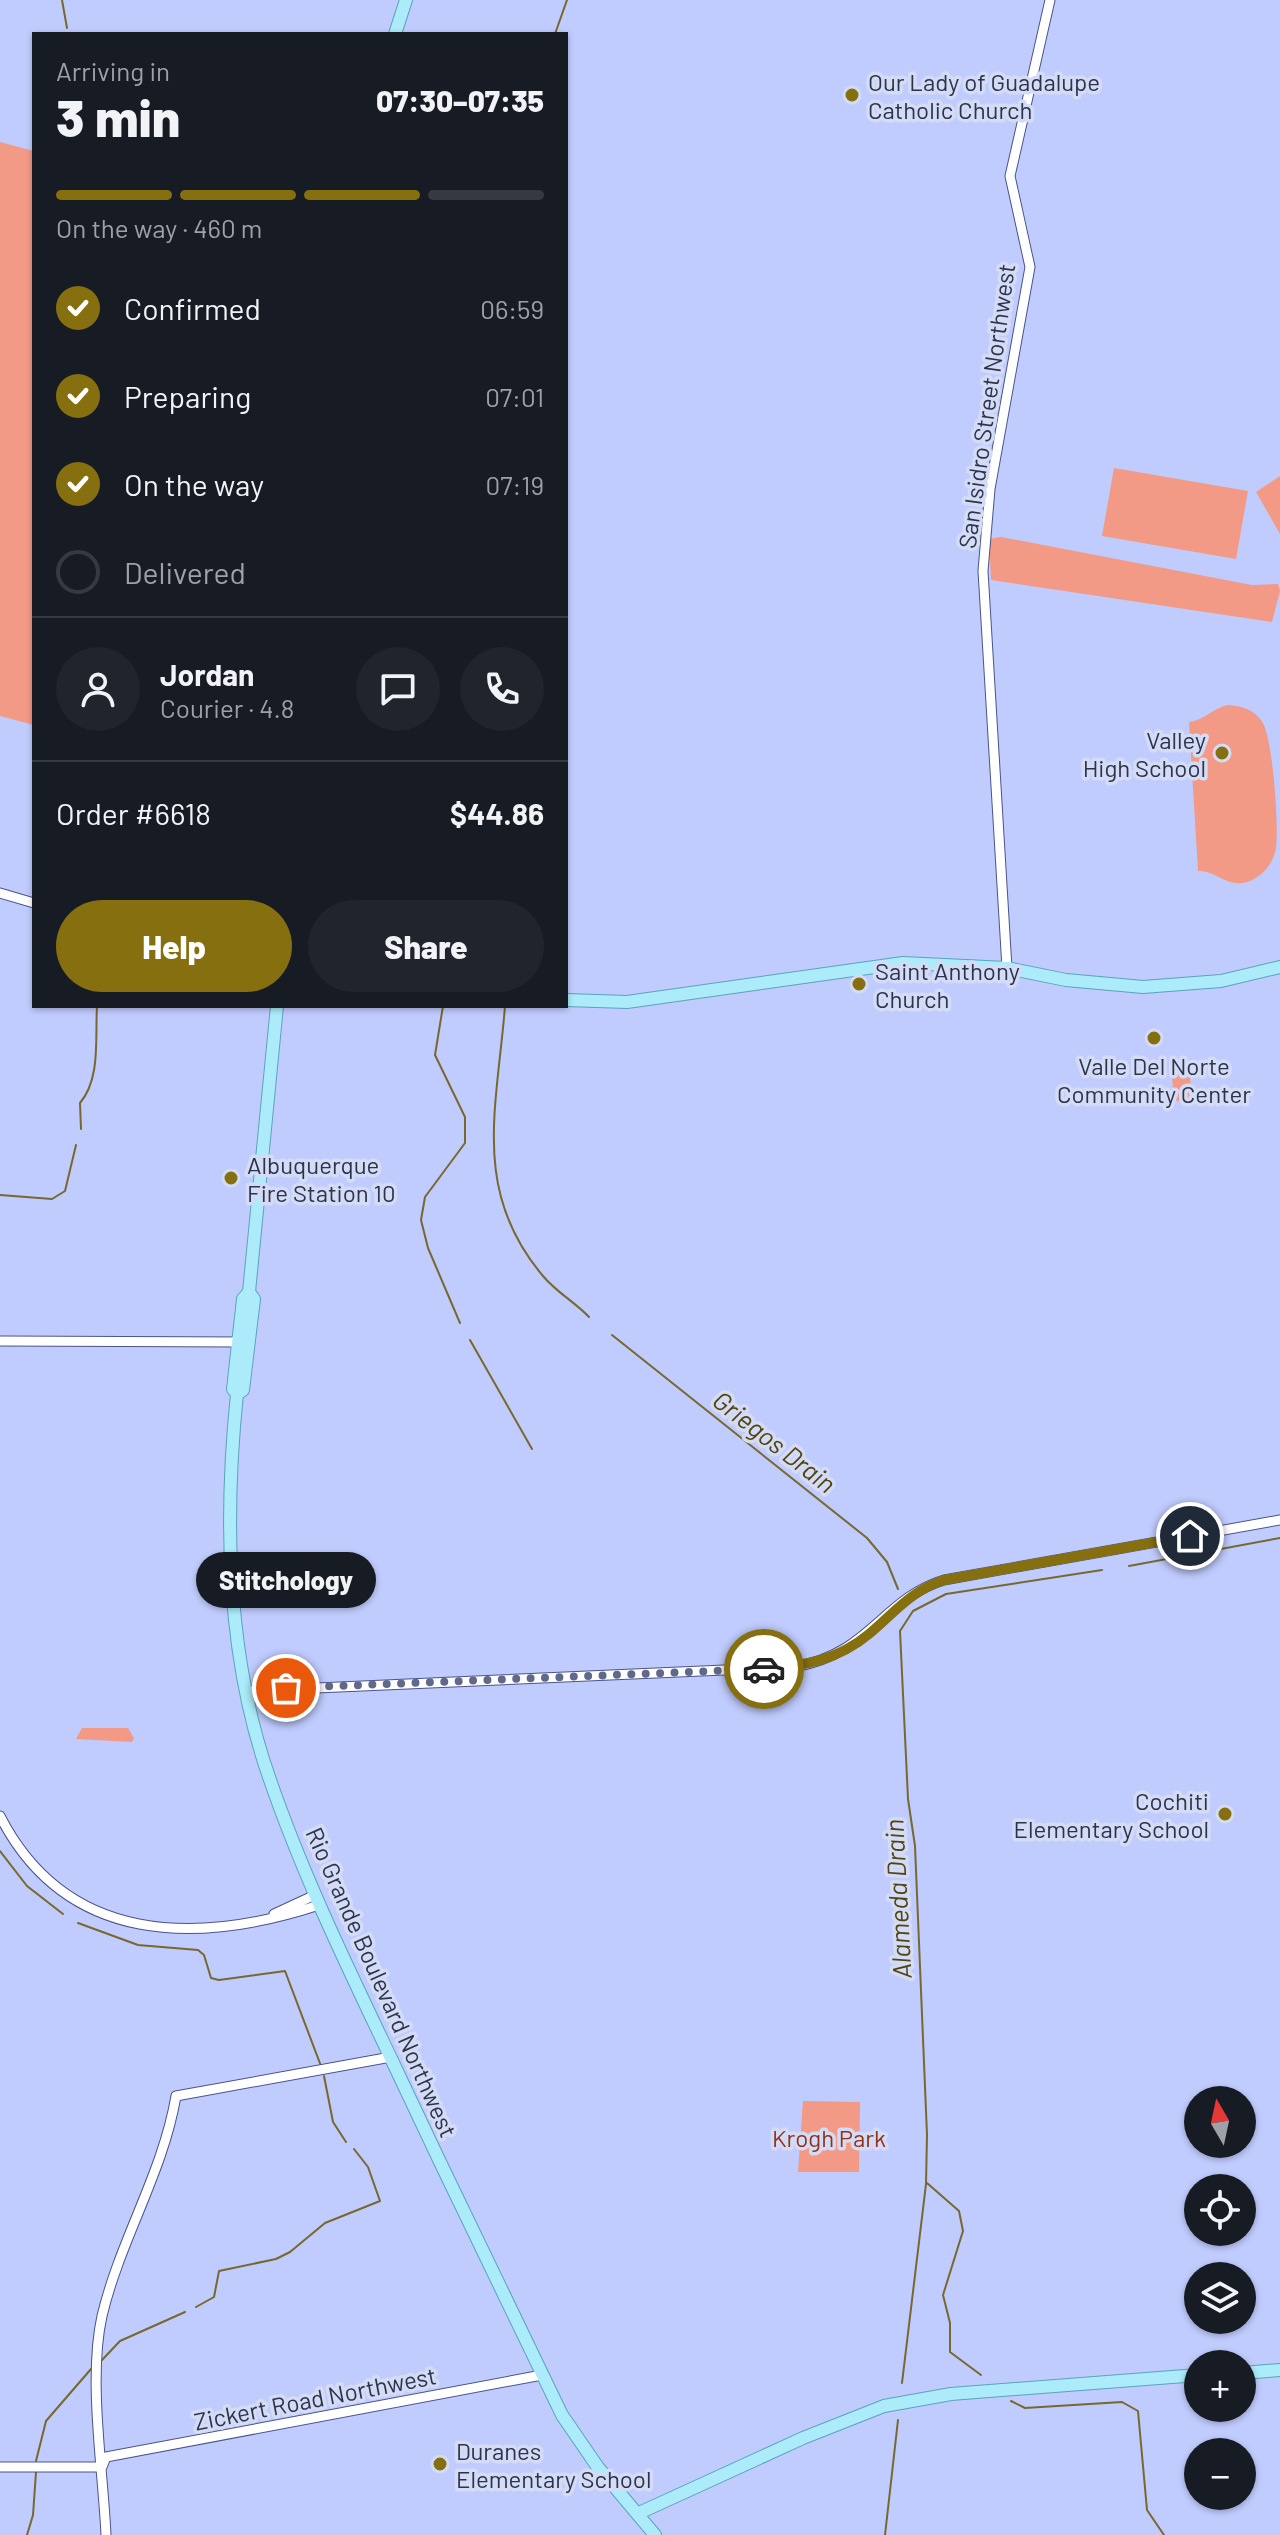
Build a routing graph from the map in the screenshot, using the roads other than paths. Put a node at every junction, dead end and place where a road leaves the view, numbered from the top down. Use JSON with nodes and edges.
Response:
{"nodes":[{"id":1,"x":406,"y":0,"type":"edge"},
{"id":2,"x":1050,"y":0,"type":"edge"},
{"id":3,"x":396,"y":32,"type":"edge"},
{"id":4,"x":0,"y":893,"type":"edge"},
{"id":5,"x":32,"y":902,"type":"edge"},
{"id":6,"x":1280,"y":967,"type":"edge"},
{"id":7,"x":1007,"y":968,"type":"junction"},
{"id":8,"x":568,"y":1000,"type":"edge"},
{"id":9,"x":277,"y":1008,"type":"edge"},
{"id":10,"x":0,"y":1341,"type":"edge"},
{"id":11,"x":244,"y":1342,"type":"junction"},
{"id":12,"x":1280,"y":1520,"type":"edge"},
{"id":13,"x":248,"y":1691,"type":"junction"},
{"id":14,"x":0,"y":1816,"type":"edge"},
{"id":15,"x":317,"y":1900,"type":"junction"},
{"id":16,"x":391,"y":2057,"type":"junction"},
{"id":17,"x":1280,"y":2370,"type":"edge"},
{"id":18,"x":1256,"y":2372,"type":"edge"},
{"id":19,"x":542,"y":2375,"type":"junction"},
{"id":20,"x":1184,"y":2376,"type":"edge"},
{"id":21,"x":0,"y":2467,"type":"edge"},
{"id":22,"x":102,"y":2467,"type":"junction"},
{"id":23,"x":639,"y":2513,"type":"junction"},
{"id":24,"x":106,"y":2535,"type":"edge"},
{"id":25,"x":655,"y":2535,"type":"edge"}],
"edges":[{"from":1,"to":3,"type":"main road"},
{"from":2,"to":7,"type":"street","name":"San Isidro Street Northwest"},
{"from":4,"to":5,"type":"street"},
{"from":6,"to":7,"type":"main road"},
{"from":7,"to":8,"type":"main road"},
{"from":9,"to":11,"type":"main road","name":"Rio Grande Boulevard Northwest"},
{"from":10,"to":11,"type":"street"},
{"from":11,"to":13,"type":"main road","name":"Rio Grande Boulevard Northwest"},
{"from":12,"to":13,"type":"street"},
{"from":13,"to":15,"type":"main road","name":"Rio Grande Boulevard Northwest"},
{"from":14,"to":15,"type":"street"},
{"from":15,"to":16,"type":"main road","name":"Rio Grande Boulevard Northwest"},
{"from":16,"to":19,"type":"main road","name":"Rio Grande Boulevard Northwest"},
{"from":16,"to":22,"type":"street"},
{"from":17,"to":18,"type":"main road"},
{"from":19,"to":22,"type":"street","name":"Zickert Road Northwest"},
{"from":19,"to":23,"type":"main road","name":"Rio Grande Boulevard Northwest"},
{"from":20,"to":23,"type":"main road"},
{"from":21,"to":22,"type":"street"},
{"from":22,"to":24,"type":"street"},
{"from":23,"to":25,"type":"main road","name":"Rio Grande Boulevard Northwest"}]}
